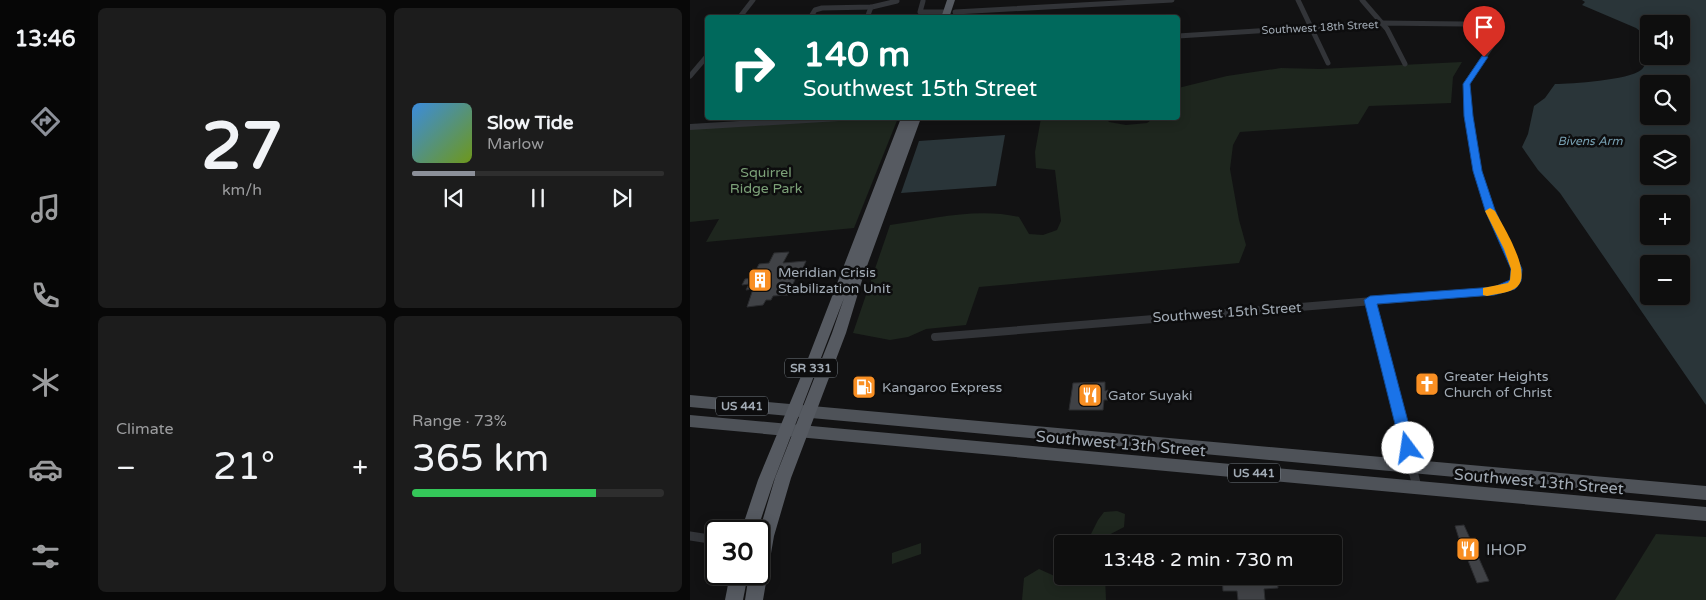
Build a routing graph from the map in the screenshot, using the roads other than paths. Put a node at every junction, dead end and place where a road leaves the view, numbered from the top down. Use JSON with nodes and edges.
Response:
{"nodes":[{"id":1,"x":753,"y":0,"type":"edge"},
{"id":2,"x":951,"y":0,"type":"edge"},
{"id":3,"x":959,"y":0,"type":"edge"},
{"id":4,"x":1172,"y":0,"type":"edge"},
{"id":5,"x":1298,"y":0,"type":"edge"},
{"id":6,"x":1362,"y":0,"type":"edge"},
{"id":7,"x":923,"y":1,"type":"dead end"},
{"id":8,"x":896,"y":2,"type":"dead end"},
{"id":9,"x":871,"y":7,"type":"junction"},
{"id":10,"x":741,"y":15,"type":"edge"},
{"id":11,"x":812,"y":15,"type":"edge"},
{"id":12,"x":868,"y":15,"type":"edge"},
{"id":13,"x":950,"y":15,"type":"edge"},
{"id":14,"x":1490,"y":15,"type":"dead end"},
{"id":15,"x":1380,"y":23,"type":"junction"},
{"id":16,"x":1464,"y":24,"type":"dead end"},
{"id":17,"x":1312,"y":27,"type":"junction"},
{"id":18,"x":1180,"y":36,"type":"edge"},
{"id":19,"x":705,"y":58,"type":"edge"},
{"id":20,"x":1328,"y":63,"type":"dead end"},
{"id":21,"x":1405,"y":64,"type":"dead end"},
{"id":22,"x":690,"y":76,"type":"edge"},
{"id":23,"x":741,"y":120,"type":"edge"},
{"id":24,"x":789,"y":120,"type":"edge"},
{"id":25,"x":905,"y":120,"type":"edge"},
{"id":26,"x":915,"y":120,"type":"edge"},
{"id":27,"x":738,"y":124,"type":"junction"},
{"id":28,"x":690,"y":127,"type":"edge"},
{"id":29,"x":871,"y":223,"type":"junction"},
{"id":30,"x":1370,"y":300,"type":"junction"},
{"id":31,"x":935,"y":337,"type":"dead end"},
{"id":32,"x":690,"y":401,"type":"edge"},
{"id":33,"x":802,"y":411,"type":"junction"},
{"id":34,"x":690,"y":421,"type":"edge"},
{"id":35,"x":794,"y":431,"type":"junction"},
{"id":36,"x":1059,"y":434,"type":"junction"},
{"id":37,"x":1270,"y":453,"type":"junction"},
{"id":38,"x":1048,"y":454,"type":"junction"},
{"id":39,"x":1413,"y":466,"type":"junction"},
{"id":40,"x":1270,"y":474,"type":"junction"},
{"id":41,"x":1417,"y":487,"type":"junction"},
{"id":42,"x":1706,"y":493,"type":"edge"},
{"id":43,"x":1706,"y":514,"type":"edge"},
{"id":44,"x":754,"y":520,"type":"edge"},
{"id":45,"x":768,"y":520,"type":"edge"},
{"id":46,"x":690,"y":536,"type":"edge"},
{"id":47,"x":705,"y":538,"type":"edge"},
{"id":48,"x":737,"y":585,"type":"edge"},
{"id":49,"x":756,"y":585,"type":"edge"},
{"id":50,"x":734,"y":600,"type":"edge"},
{"id":51,"x":754,"y":600,"type":"edge"}],
"edges":[{"from":1,"to":10,"type":"street"},
{"from":2,"to":13,"type":"highway"},
{"from":3,"to":13,"type":"highway"},
{"from":4,"to":13,"type":"street"},
{"from":5,"to":17,"type":"street"},
{"from":6,"to":15,"type":"street"},
{"from":7,"to":13,"type":"street"},
{"from":8,"to":9,"type":"street"},
{"from":9,"to":11,"type":"street"},
{"from":9,"to":12,"type":"street"},
{"from":14,"to":30,"type":"street","name":"Southwest 15th Street"},
{"from":15,"to":16,"type":"street","name":"Southwest 18th Street"},
{"from":15,"to":17,"type":"street","name":"Southwest 18th Street"},
{"from":15,"to":21,"type":"street"},
{"from":17,"to":18,"type":"street","name":"Southwest 18th Street"},
{"from":17,"to":20,"type":"street"},
{"from":19,"to":22,"type":"street"},
{"from":23,"to":27,"type":"street"},
{"from":24,"to":27,"type":"street"},
{"from":25,"to":29,"type":"highway","number":"SR 331"},
{"from":26,"to":29,"type":"highway","number":"SR 331"},
{"from":27,"to":28,"type":"street"},
{"from":29,"to":33,"type":"highway","number":"SR 331"},
{"from":30,"to":31,"type":"street","name":"Southwest 15th Street"},
{"from":30,"to":39,"type":"street"},
{"from":32,"to":33,"type":"main road","number":"US 441"},
{"from":33,"to":35,"type":"highway","number":"SR 331"},
{"from":33,"to":36,"type":"main road","name":"Southwest 13th Street","number":"US 441"},
{"from":34,"to":35,"type":"main road","number":"US 441"},
{"from":35,"to":38,"type":"main road","name":"Southwest 13th Street","number":"US 441"},
{"from":35,"to":44,"type":"highway","number":"SR 331"},
{"from":35,"to":45,"type":"highway","number":"SR 331"},
{"from":36,"to":37,"type":"main road","name":"Southwest 13th Street","number":"US 441"},
{"from":36,"to":38,"type":"main road"},
{"from":37,"to":39,"type":"main road","name":"Southwest 13th Street","number":"US 441"},
{"from":37,"to":40,"type":"main road"},
{"from":38,"to":40,"type":"main road","name":"Southwest 13th Street","number":"US 441"},
{"from":39,"to":41,"type":"street"},
{"from":39,"to":42,"type":"main road","name":"Southwest 13th Street","number":"US 441"},
{"from":40,"to":41,"type":"main road","name":"Southwest 13th Street","number":"US 441"},
{"from":41,"to":43,"type":"main road","name":"Southwest 13th Street","number":"US 441"},
{"from":46,"to":47,"type":"street"},
{"from":48,"to":50,"type":"highway"},
{"from":49,"to":51,"type":"highway","number":"SR 331"}]}
